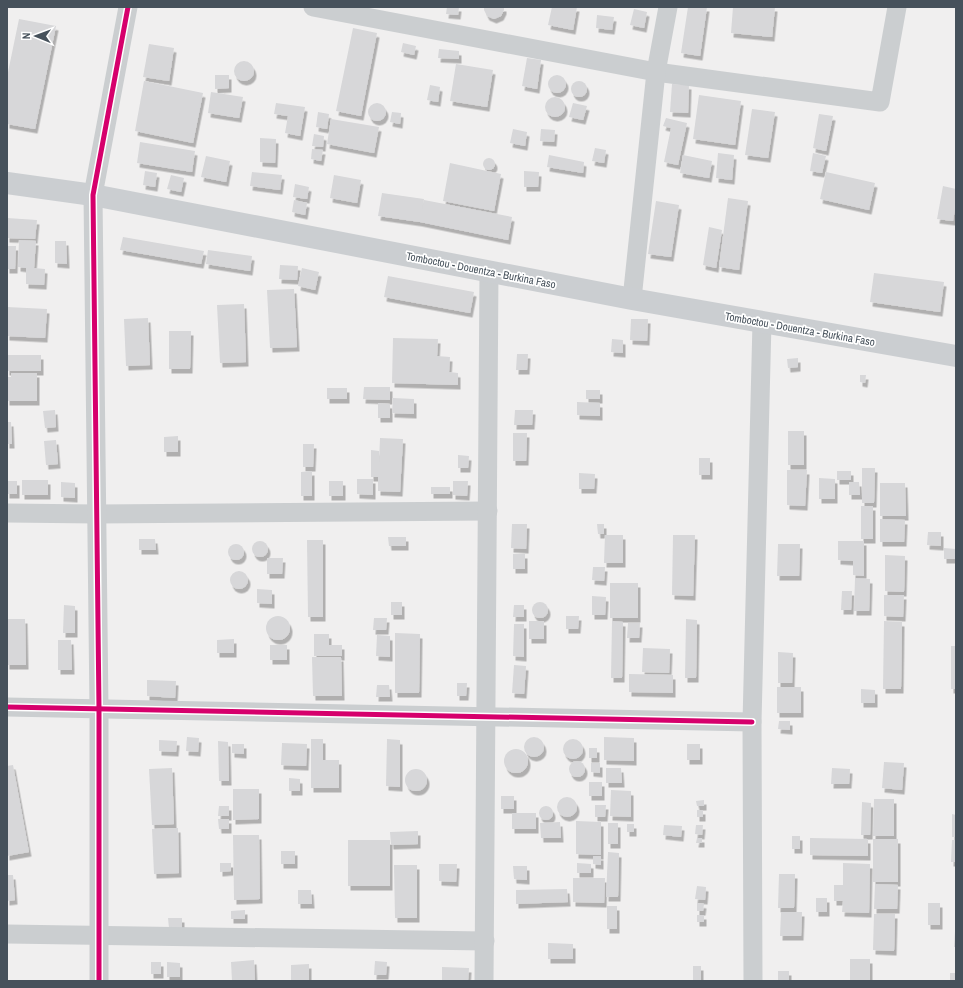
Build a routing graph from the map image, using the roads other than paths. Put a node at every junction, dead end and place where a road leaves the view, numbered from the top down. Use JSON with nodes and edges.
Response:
{"nodes":[{"id":1,"x":128,"y":7,"type":"edge"},
{"id":2,"x":313,"y":7,"type":"edge"},
{"id":3,"x":668,"y":7,"type":"edge"},
{"id":4,"x":897,"y":7,"type":"edge"},
{"id":5,"x":656,"y":72,"type":"junction"},
{"id":6,"x":7,"y":183,"type":"edge"},
{"id":7,"x":93,"y":195,"type":"junction"},
{"id":8,"x":489,"y":271,"type":"junction"},
{"id":9,"x":632,"y":299,"type":"junction"},
{"id":10,"x":762,"y":322,"type":"junction"},
{"id":11,"x":956,"y":356,"type":"edge"},
{"id":12,"x":488,"y":512,"type":"junction"},
{"id":13,"x":7,"y":513,"type":"edge"},
{"id":14,"x":97,"y":514,"type":"junction"},
{"id":15,"x":7,"y":707,"type":"edge"},
{"id":16,"x":99,"y":709,"type":"junction"},
{"id":17,"x":486,"y":717,"type":"junction"},
{"id":18,"x":752,"y":722,"type":"junction"},
{"id":19,"x":7,"y":934,"type":"edge"},
{"id":20,"x":99,"y":936,"type":"junction"},
{"id":21,"x":484,"y":941,"type":"junction"},
{"id":22,"x":99,"y":981,"type":"edge"},
{"id":23,"x":484,"y":981,"type":"edge"},
{"id":24,"x":753,"y":981,"type":"edge"}],
"edges":[{"from":1,"to":7,"type":"street"},
{"from":2,"to":5,"type":"street"},
{"from":3,"to":5,"type":"street"},
{"from":4,"to":5,"type":"street"},
{"from":5,"to":9,"type":"street"},
{"from":6,"to":7,"type":"main road","name":"Tomboctou - Douentza - Burkina Faso"},
{"from":7,"to":8,"type":"main road","name":"Tomboctou - Douentza - Burkina Faso"},
{"from":7,"to":14,"type":"street"},
{"from":8,"to":9,"type":"main road","name":"Tomboctou - Douentza - Burkina Faso"},
{"from":8,"to":12,"type":"street"},
{"from":9,"to":10,"type":"main road","name":"Tomboctou - Douentza - Burkina Faso"},
{"from":10,"to":11,"type":"main road","name":"Tomboctou - Douentza - Burkina Faso"},
{"from":10,"to":18,"type":"street"},
{"from":12,"to":14,"type":"street"},
{"from":12,"to":17,"type":"street"},
{"from":13,"to":14,"type":"street"},
{"from":14,"to":16,"type":"street"},
{"from":15,"to":16,"type":"street"},
{"from":16,"to":17,"type":"street"},
{"from":16,"to":20,"type":"street"},
{"from":17,"to":18,"type":"street"},
{"from":17,"to":21,"type":"street"},
{"from":18,"to":24,"type":"street"},
{"from":19,"to":20,"type":"street"},
{"from":20,"to":21,"type":"street"},
{"from":20,"to":22,"type":"street"},
{"from":21,"to":23,"type":"street"}]}
